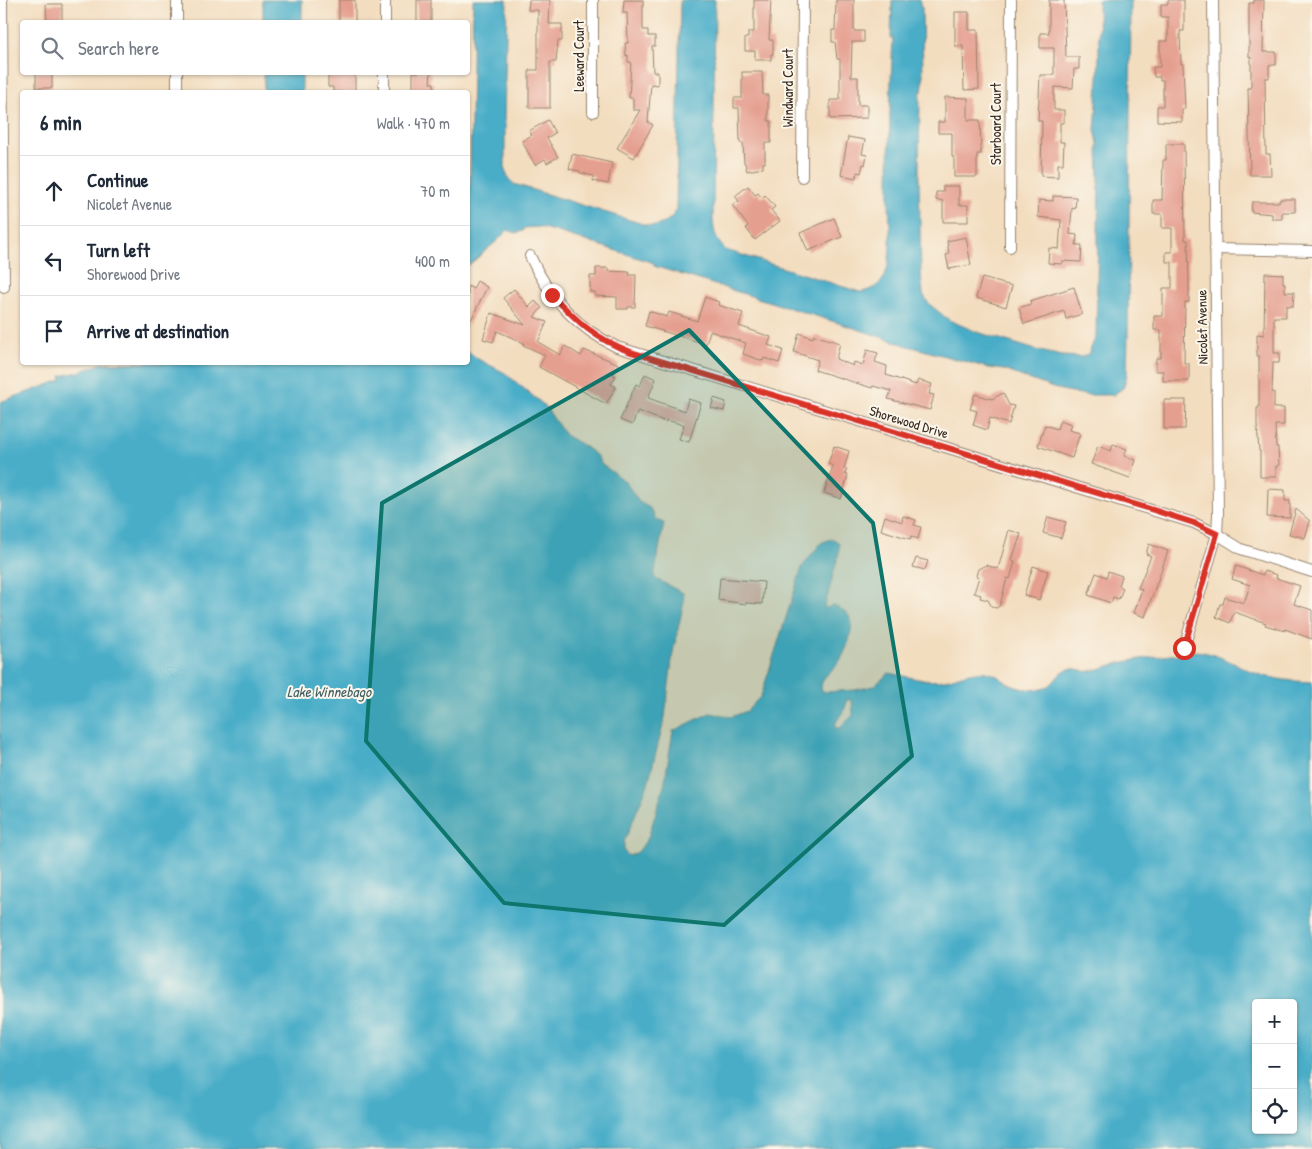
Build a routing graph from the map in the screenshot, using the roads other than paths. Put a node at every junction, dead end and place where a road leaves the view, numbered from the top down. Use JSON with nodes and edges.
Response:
{"nodes":[{"id":1,"x":2,"y":0,"type":"edge"},
{"id":2,"x":177,"y":0,"type":"edge"},
{"id":3,"x":385,"y":0,"type":"edge"},
{"id":4,"x":593,"y":0,"type":"edge"},
{"id":5,"x":803,"y":0,"type":"edge"},
{"id":6,"x":1011,"y":0,"type":"edge"},
{"id":7,"x":1212,"y":0,"type":"edge"},
{"id":8,"x":177,"y":20,"type":"edge"},
{"id":9,"x":385,"y":20,"type":"edge"},
{"id":10,"x":177,"y":75,"type":"edge"},
{"id":11,"x":384,"y":75,"type":"edge"},
{"id":12,"x":177,"y":90,"type":"edge"},
{"id":13,"x":384,"y":90,"type":"edge"},
{"id":14,"x":593,"y":112,"type":"dead end"},
{"id":15,"x":802,"y":177,"type":"dead end"},
{"id":16,"x":1010,"y":248,"type":"dead end"},
{"id":17,"x":1215,"y":249,"type":"junction"},
{"id":18,"x":1312,"y":251,"type":"edge"},
{"id":19,"x":530,"y":256,"type":"dead end"},
{"id":20,"x":4,"y":287,"type":"dead end"},
{"id":21,"x":1217,"y":534,"type":"junction"},
{"id":22,"x":1312,"y":572,"type":"edge"},
{"id":23,"x":1184,"y":648,"type":"dead end"}],
"edges":[{"from":1,"to":20,"type":"street"},
{"from":2,"to":8,"type":"street"},
{"from":3,"to":9,"type":"street"},
{"from":4,"to":14,"type":"street","name":"Leeward Court"},
{"from":5,"to":15,"type":"street","name":"Windward Court"},
{"from":6,"to":16,"type":"street","name":"Starboard Court"},
{"from":7,"to":17,"type":"street","name":"Nicolet Avenue"},
{"from":10,"to":12,"type":"street"},
{"from":11,"to":13,"type":"street"},
{"from":17,"to":18,"type":"street"},
{"from":17,"to":21,"type":"street","name":"Nicolet Avenue"},
{"from":19,"to":21,"type":"street","name":"Shorewood Drive"},
{"from":21,"to":22,"type":"street","name":"Shorewood Drive"},
{"from":21,"to":23,"type":"street","name":"Nicolet Avenue"}]}
